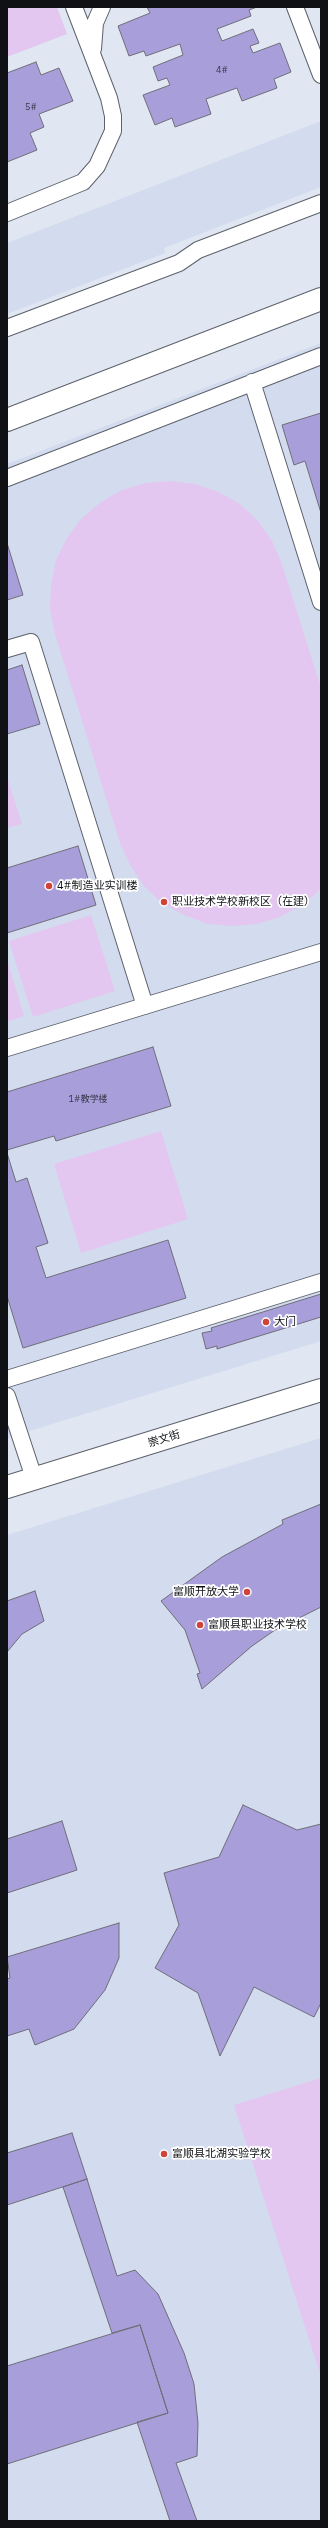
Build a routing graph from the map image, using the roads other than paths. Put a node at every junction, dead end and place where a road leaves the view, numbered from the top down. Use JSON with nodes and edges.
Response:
{"nodes":[{"id":1,"x":74,"y":7,"type":"edge"},
{"id":2,"x":102,"y":7,"type":"edge"},
{"id":3,"x":295,"y":7,"type":"edge"},
{"id":4,"x":94,"y":58,"type":"junction"},
{"id":5,"x":321,"y":75,"type":"edge"},
{"id":6,"x":321,"y":203,"type":"edge"},
{"id":7,"x":7,"y":212,"type":"edge"},
{"id":8,"x":321,"y":299,"type":"edge"},
{"id":9,"x":7,"y":328,"type":"edge"},
{"id":10,"x":321,"y":356,"type":"edge"},
{"id":11,"x":252,"y":382,"type":"junction"},
{"id":12,"x":7,"y":420,"type":"edge"},
{"id":13,"x":7,"y":478,"type":"edge"},
{"id":14,"x":321,"y":602,"type":"edge"},
{"id":15,"x":7,"y":649,"type":"edge"},
{"id":16,"x":321,"y":952,"type":"edge"},
{"id":17,"x":145,"y":1006,"type":"junction"},
{"id":18,"x":7,"y":1048,"type":"edge"},
{"id":19,"x":321,"y":1282,"type":"edge"},
{"id":20,"x":7,"y":1380,"type":"edge"},
{"id":21,"x":321,"y":1390,"type":"edge"},
{"id":22,"x":7,"y":1396,"type":"edge"},
{"id":23,"x":34,"y":1478,"type":"junction"},
{"id":24,"x":7,"y":1487,"type":"edge"}],
"edges":[{"from":1,"to":4,"type":"lane"},
{"from":2,"to":4,"type":"lane"},
{"from":3,"to":5,"type":"lane"},
{"from":4,"to":7,"type":"lane"},
{"from":6,"to":9,"type":"lane"},
{"from":8,"to":12,"type":"street"},
{"from":10,"to":11,"type":"lane"},
{"from":11,"to":13,"type":"lane"},
{"from":11,"to":14,"type":"lane"},
{"from":15,"to":17,"type":"lane"},
{"from":16,"to":17,"type":"lane"},
{"from":17,"to":18,"type":"lane"},
{"from":19,"to":20,"type":"lane"},
{"from":21,"to":23,"type":"street","name":"崇文街"},
{"from":22,"to":23,"type":"lane"},
{"from":23,"to":24,"type":"street","name":"崇文街"}]}
